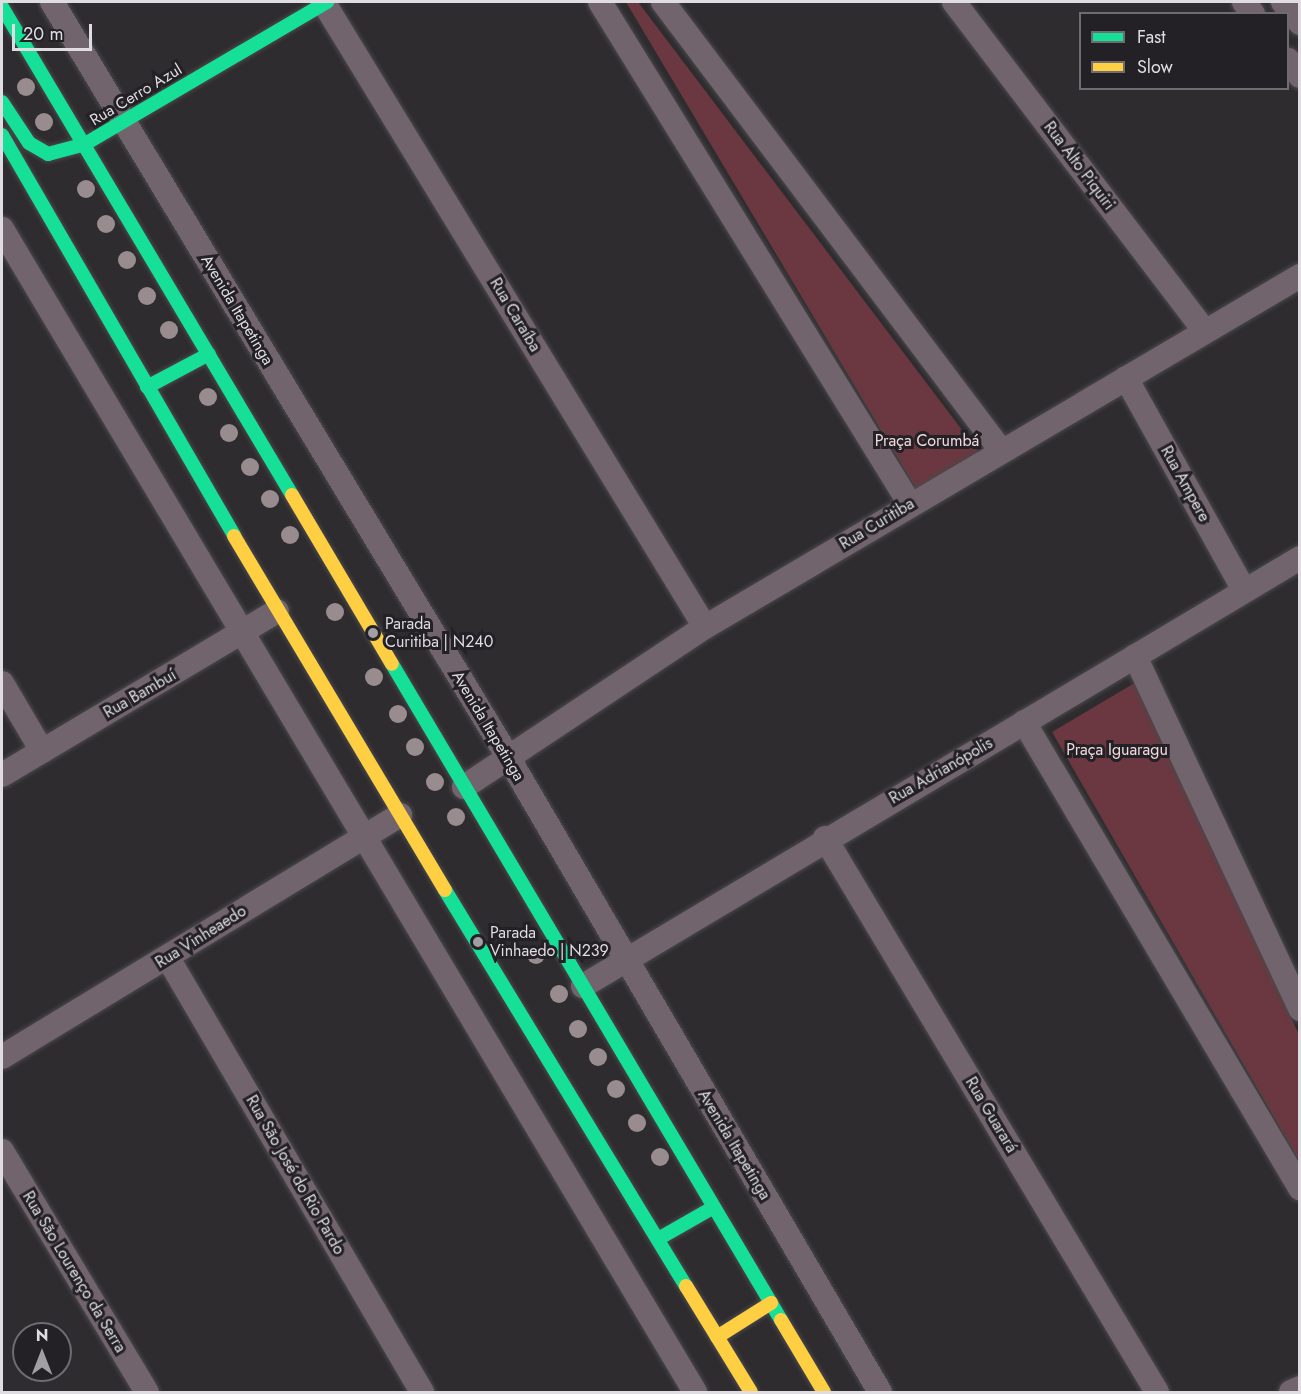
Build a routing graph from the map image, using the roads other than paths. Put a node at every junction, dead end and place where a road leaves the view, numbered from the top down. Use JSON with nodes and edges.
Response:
{"nodes":[{"id":1,"x":52,"y":2,"type":"edge"},
{"id":2,"x":325,"y":2,"type":"edge"},
{"id":3,"x":600,"y":2,"type":"edge"},
{"id":4,"x":663,"y":2,"type":"edge"},
{"id":5,"x":954,"y":2,"type":"edge"},
{"id":6,"x":1283,"y":2,"type":"edge"},
{"id":7,"x":2,"y":7,"type":"edge"},
{"id":8,"x":1299,"y":23,"type":"edge"},
{"id":9,"x":1289,"y":63,"type":"edge"},
{"id":10,"x":1299,"y":76,"type":"edge"},
{"id":11,"x":2,"y":102,"type":"edge"},
{"id":12,"x":123,"y":122,"type":"junction"},
{"id":13,"x":2,"y":135,"type":"edge"},
{"id":14,"x":85,"y":144,"type":"junction"},
{"id":15,"x":2,"y":228,"type":"edge"},
{"id":16,"x":1299,"y":276,"type":"edge"},
{"id":17,"x":1204,"y":330,"type":"junction"},
{"id":18,"x":209,"y":354,"type":"junction"},
{"id":19,"x":1126,"y":378,"type":"junction"},
{"id":20,"x":147,"y":387,"type":"junction"},
{"id":21,"x":1000,"y":449,"type":"junction"},
{"id":22,"x":910,"y":504,"type":"junction"},
{"id":23,"x":1299,"y":558,"type":"edge"},
{"id":24,"x":1244,"y":590,"type":"junction"},
{"id":25,"x":277,"y":611,"type":"junction"},
{"id":26,"x":705,"y":627,"type":"junction"},
{"id":27,"x":244,"y":633,"type":"junction"},
{"id":28,"x":1135,"y":656,"type":"junction"},
{"id":29,"x":2,"y":683,"type":"edge"},
{"id":30,"x":1024,"y":722,"type":"junction"},
{"id":31,"x":42,"y":751,"type":"junction"},
{"id":32,"x":508,"y":757,"type":"junction"},
{"id":33,"x":2,"y":775,"type":"edge"},
{"id":34,"x":464,"y":787,"type":"junction"},
{"id":35,"x":400,"y":815,"type":"junction"},
{"id":36,"x":364,"y":837,"type":"junction"},
{"id":37,"x":825,"y":838,"type":"junction"},
{"id":38,"x":168,"y":958,"type":"junction"},
{"id":39,"x":627,"y":963,"type":"junction"},
{"id":40,"x":583,"y":986,"type":"junction"},
{"id":41,"x":1299,"y":1009,"type":"edge"},
{"id":42,"x":2,"y":1057,"type":"edge"},
{"id":43,"x":2,"y":1151,"type":"edge"},
{"id":44,"x":1299,"y":1188,"type":"edge"},
{"id":45,"x":714,"y":1208,"type":"junction"},
{"id":46,"x":658,"y":1239,"type":"junction"},
{"id":47,"x":771,"y":1303,"type":"junction"},
{"id":48,"x":717,"y":1336,"type":"junction"},
{"id":49,"x":1299,"y":1388,"type":"edge"},
{"id":50,"x":147,"y":1392,"type":"edge"},
{"id":51,"x":422,"y":1392,"type":"edge"},
{"id":52,"x":695,"y":1392,"type":"edge"},
{"id":53,"x":751,"y":1392,"type":"edge"},
{"id":54,"x":824,"y":1392,"type":"edge"},
{"id":55,"x":880,"y":1392,"type":"edge"},
{"id":56,"x":1157,"y":1392,"type":"edge"},
{"id":57,"x":1291,"y":1392,"type":"edge"}],
"edges":[{"from":1,"to":12,"type":"street","name":"Avenida Itapetinga"},
{"from":2,"to":12,"type":"main road","name":"Rua Cerro Azul"},
{"from":2,"to":26,"type":"street","name":"Rua Caraíba"},
{"from":3,"to":22,"type":"street"},
{"from":4,"to":21,"type":"street"},
{"from":5,"to":17,"type":"street","name":"Rua Alto Piquiri"},
{"from":6,"to":8,"type":"street"},
{"from":7,"to":14,"type":"main road"},
{"from":9,"to":10,"type":"street"},
{"from":11,"to":14,"type":"main road","name":"Rua Cerro Azul"},
{"from":12,"to":14,"type":"main road","name":"Rua Cerro Azul"},
{"from":12,"to":32,"type":"street","name":"Avenida Itapetinga"},
{"from":13,"to":20,"type":"main road"},
{"from":14,"to":18,"type":"main road"},
{"from":15,"to":27,"type":"street"},
{"from":16,"to":17,"type":"street","name":"Rua Curitiba"},
{"from":17,"to":19,"type":"street","name":"Rua Curitiba"},
{"from":18,"to":20,"type":"main road"},
{"from":18,"to":34,"type":"main road"},
{"from":19,"to":21,"type":"street","name":"Rua Curitiba"},
{"from":19,"to":24,"type":"street","name":"Rua Ampere"},
{"from":20,"to":25,"type":"main road"},
{"from":21,"to":22,"type":"street","name":"Rua Curitiba"},
{"from":22,"to":26,"type":"street","name":"Rua Curitiba"},
{"from":23,"to":24,"type":"street","name":"Rua Adrianópolis"},
{"from":24,"to":28,"type":"street","name":"Rua Adrianópolis"},
{"from":25,"to":27,"type":"street","name":"Rua Bambuí"},
{"from":25,"to":35,"type":"main road"},
{"from":26,"to":32,"type":"street","name":"Rua Curitiba"},
{"from":27,"to":31,"type":"street","name":"Rua Bambuí"},
{"from":27,"to":36,"type":"street"},
{"from":28,"to":30,"type":"street","name":"Rua Adrianópolis"},
{"from":28,"to":41,"type":"street"},
{"from":29,"to":31,"type":"street"},
{"from":30,"to":37,"type":"street","name":"Rua Adrianópolis"},
{"from":30,"to":44,"type":"street"},
{"from":31,"to":33,"type":"street","name":"Rua Bambuí"},
{"from":32,"to":34,"type":"street","name":"Rua Curitiba"},
{"from":32,"to":39,"type":"street","name":"Avenida Itapetinga"},
{"from":34,"to":40,"type":"main road"},
{"from":35,"to":36,"type":"street","name":"Rua Vinheaedo"},
{"from":35,"to":46,"type":"main road"},
{"from":36,"to":38,"type":"street","name":"Rua Vinheaedo"},
{"from":36,"to":52,"type":"street"},
{"from":37,"to":39,"type":"street","name":"Rua Adrianópolis"},
{"from":37,"to":56,"type":"street","name":"Rua Guarará"},
{"from":38,"to":42,"type":"street","name":"Rua Vinheaedo"},
{"from":38,"to":51,"type":"street","name":"Rua São José do Rio Pardo"},
{"from":39,"to":40,"type":"street","name":"Rua Adrianópolis"},
{"from":39,"to":55,"type":"street","name":"Avenida Itapetinga"},
{"from":40,"to":45,"type":"main road"},
{"from":43,"to":50,"type":"street","name":"Rua São Lourenço da Serra"},
{"from":45,"to":46,"type":"main road"},
{"from":45,"to":47,"type":"main road"},
{"from":46,"to":48,"type":"main road"},
{"from":47,"to":48,"type":"main road"},
{"from":47,"to":54,"type":"main road"},
{"from":48,"to":53,"type":"main road"},
{"from":49,"to":57,"type":"street"}]}
